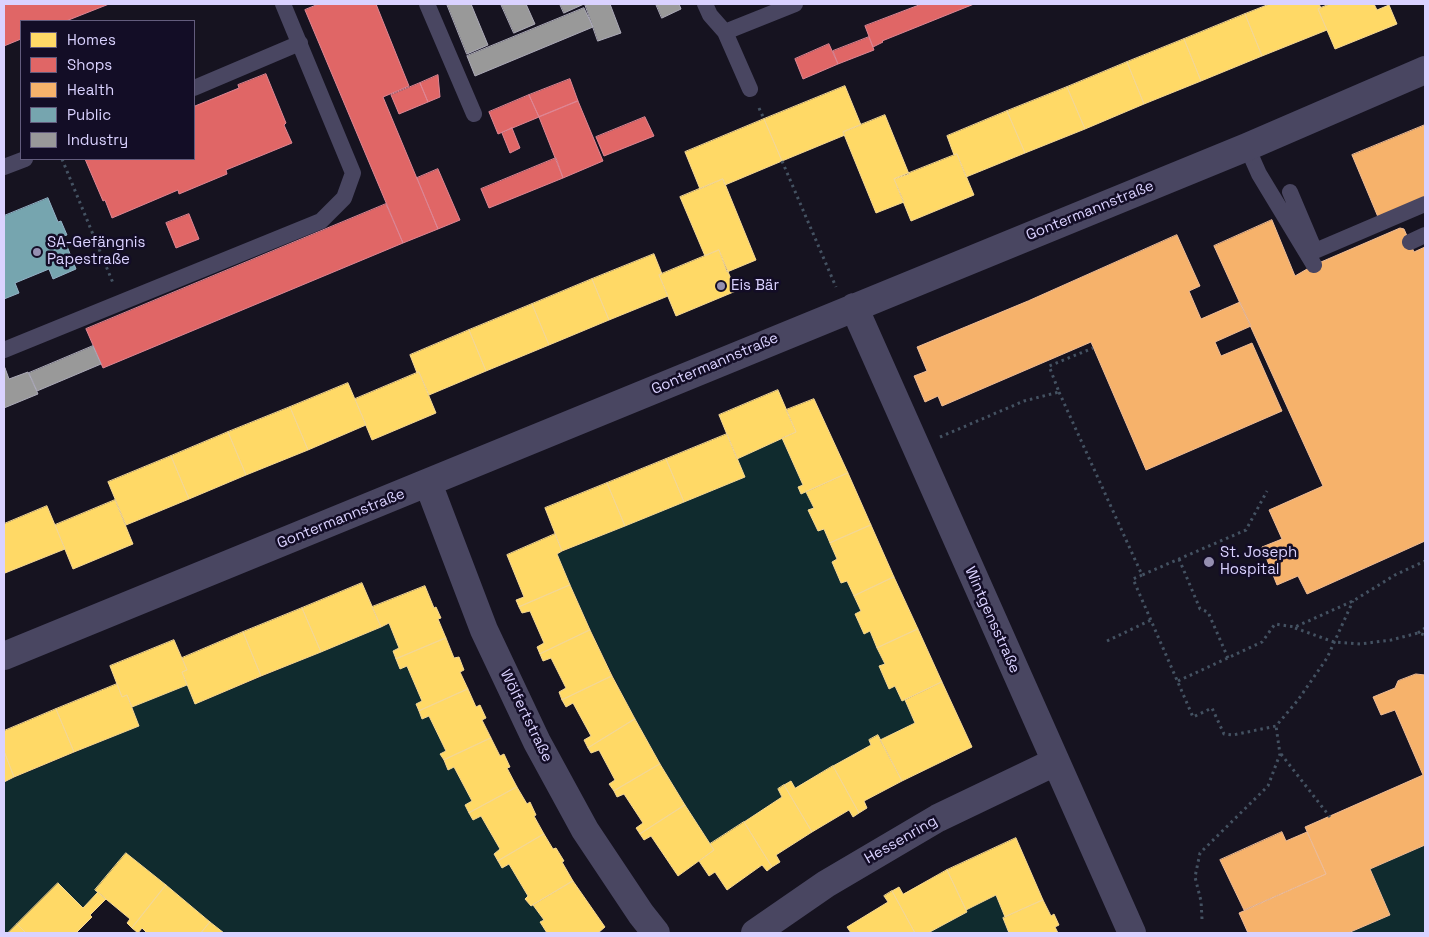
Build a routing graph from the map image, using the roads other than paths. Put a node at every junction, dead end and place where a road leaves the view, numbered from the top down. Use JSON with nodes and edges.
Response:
{"nodes":[{"id":1,"x":283,"y":4,"type":"edge"},
{"id":2,"x":427,"y":4,"type":"edge"},
{"id":3,"x":705,"y":4,"type":"edge"},
{"id":4,"x":795,"y":4,"type":"edge"},
{"id":5,"x":725,"y":32,"type":"junction"},
{"id":6,"x":300,"y":43,"type":"junction"},
{"id":7,"x":1425,"y":70,"type":"edge"},
{"id":8,"x":195,"y":88,"type":"edge"},
{"id":9,"x":750,"y":89,"type":"dead end"},
{"id":10,"x":474,"y":114,"type":"dead end"},
{"id":11,"x":1247,"y":146,"type":"junction"},
{"id":12,"x":23,"y":160,"type":"edge"},
{"id":13,"x":4,"y":168,"type":"edge"},
{"id":14,"x":1290,"y":192,"type":"dead end"},
{"id":15,"x":1425,"y":204,"type":"edge"},
{"id":16,"x":1425,"y":235,"type":"edge"},
{"id":17,"x":1410,"y":242,"type":"dead end"},
{"id":18,"x":1314,"y":265,"type":"dead end"},
{"id":19,"x":854,"y":307,"type":"junction"},
{"id":20,"x":4,"y":350,"type":"edge"},
{"id":21,"x":428,"y":483,"type":"junction"},
{"id":22,"x":4,"y":656,"type":"edge"},
{"id":23,"x":1055,"y":762,"type":"junction"},
{"id":24,"x":656,"y":933,"type":"edge"},
{"id":25,"x":755,"y":933,"type":"edge"},
{"id":26,"x":1132,"y":933,"type":"edge"}],
"edges":[{"from":1,"to":6,"type":"lane"},
{"from":2,"to":10,"type":"lane"},
{"from":3,"to":5,"type":"lane"},
{"from":4,"to":5,"type":"lane"},
{"from":5,"to":9,"type":"lane"},
{"from":6,"to":8,"type":"lane"},
{"from":6,"to":20,"type":"lane"},
{"from":7,"to":11,"type":"street","name":"Gontermannstraße"},
{"from":11,"to":18,"type":"lane"},
{"from":11,"to":19,"type":"street","name":"Gontermannstraße"},
{"from":12,"to":13,"type":"lane"},
{"from":14,"to":15,"type":"lane"},
{"from":16,"to":17,"type":"lane"},
{"from":19,"to":21,"type":"street","name":"Gontermannstraße"},
{"from":19,"to":23,"type":"street","name":"Wintgensstraße"},
{"from":21,"to":22,"type":"street","name":"Gontermannstraße"},
{"from":21,"to":24,"type":"street","name":"Wölfertstraße"},
{"from":23,"to":25,"type":"street","name":"Hessenring"},
{"from":23,"to":26,"type":"street","name":"Wintgensstraße"}]}
